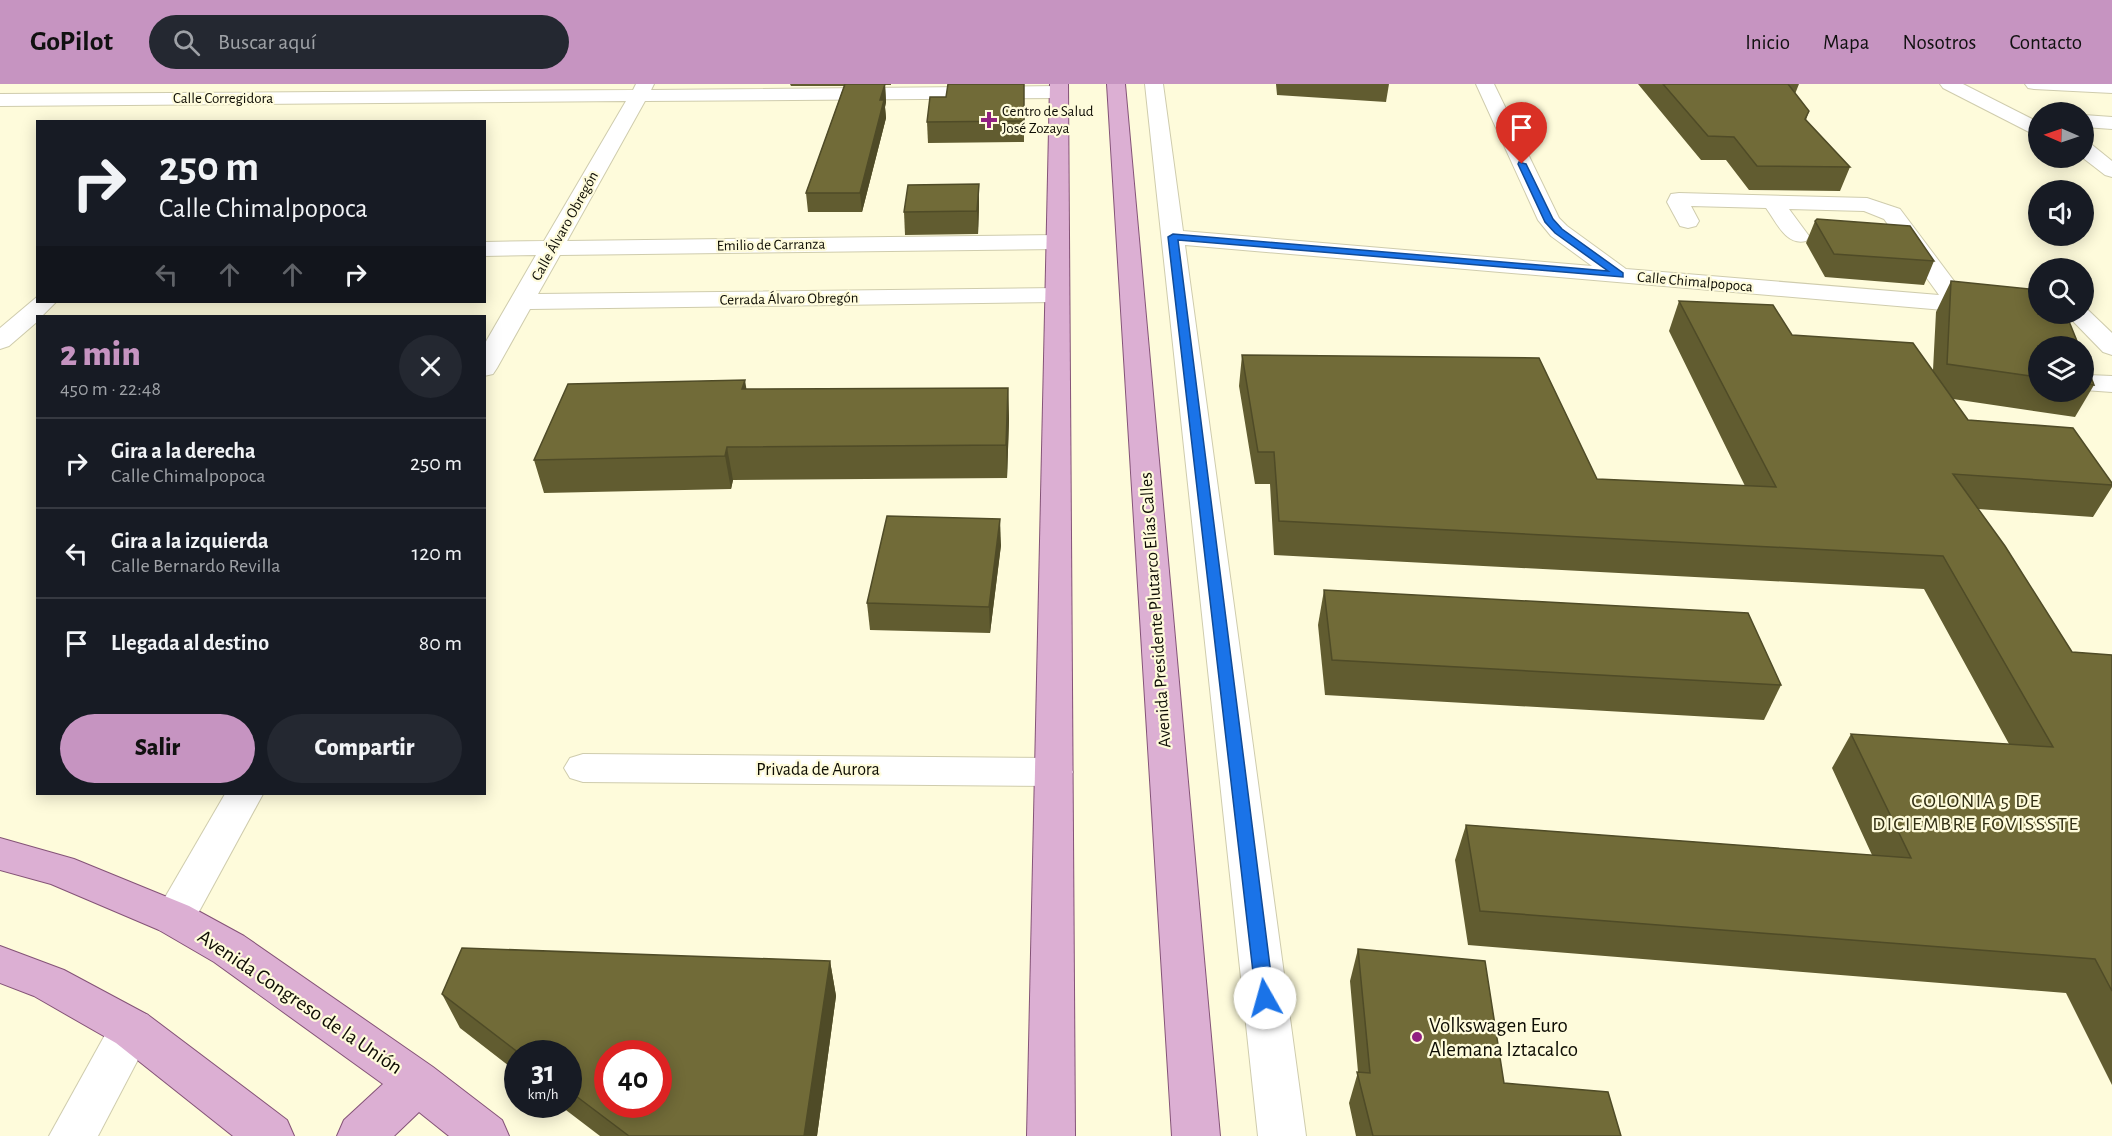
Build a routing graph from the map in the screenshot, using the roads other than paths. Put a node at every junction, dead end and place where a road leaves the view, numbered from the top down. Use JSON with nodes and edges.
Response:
{"nodes":[{"id":1,"x":285,"y":84,"type":"edge"},
{"id":2,"x":1154,"y":84,"type":"edge"},
{"id":3,"x":1485,"y":84,"type":"edge"},
{"id":4,"x":1949,"y":84,"type":"edge"},
{"id":5,"x":2112,"y":87,"type":"edge"},
{"id":6,"x":1059,"y":88,"type":"edge"},
{"id":7,"x":2026,"y":88,"type":"edge"},
{"id":8,"x":642,"y":89,"type":"edge"},
{"id":9,"x":1122,"y":90,"type":"edge"},
{"id":10,"x":270,"y":98,"type":"junction"},
{"id":11,"x":0,"y":100,"type":"edge"},
{"id":12,"x":2035,"y":102,"type":"edge"},
{"id":13,"x":253,"y":114,"type":"dead end"},
{"id":14,"x":2094,"y":122,"type":"edge"},
{"id":15,"x":2112,"y":123,"type":"edge"},
{"id":16,"x":2028,"y":124,"type":"edge"},
{"id":17,"x":2112,"y":141,"type":"edge"},
{"id":18,"x":2094,"y":146,"type":"edge"},
{"id":19,"x":2094,"y":153,"type":"edge"},
{"id":20,"x":2094,"y":155,"type":"edge"},
{"id":21,"x":2112,"y":165,"type":"edge"},
{"id":22,"x":2112,"y":171,"type":"edge"},
{"id":23,"x":1848,"y":185,"type":"dead end"},
{"id":24,"x":1772,"y":201,"type":"junction"},
{"id":25,"x":1867,"y":205,"type":"junction"},
{"id":26,"x":1688,"y":221,"type":"dead end"},
{"id":27,"x":1798,"y":236,"type":"dead end"},
{"id":28,"x":1173,"y":237,"type":"junction"},
{"id":29,"x":1058,"y":242,"type":"junction"},
{"id":30,"x":552,"y":248,"type":"junction"},
{"id":31,"x":486,"y":249,"type":"edge"},
{"id":32,"x":1620,"y":275,"type":"junction"},
{"id":33,"x":1763,"y":287,"type":"junction"},
{"id":34,"x":1057,"y":295,"type":"junction"},
{"id":35,"x":522,"y":302,"type":"junction"},
{"id":36,"x":43,"y":303,"type":"edge"},
{"id":37,"x":1958,"y":304,"type":"junction"},
{"id":38,"x":2028,"y":310,"type":"edge"},
{"id":39,"x":1776,"y":315,"type":"edge"},
{"id":40,"x":2094,"y":316,"type":"edge"},
{"id":41,"x":2112,"y":317,"type":"edge"},
{"id":42,"x":2084,"y":324,"type":"edge"},
{"id":43,"x":0,"y":341,"type":"edge"},
{"id":44,"x":2112,"y":347,"type":"edge"},
{"id":45,"x":486,"y":365,"type":"edge"},
{"id":46,"x":583,"y":768,"type":"dead end"},
{"id":47,"x":1054,"y":772,"type":"junction"},
{"id":48,"x":243,"y":795,"type":"edge"},
{"id":49,"x":0,"y":854,"type":"edge"},
{"id":50,"x":174,"y":918,"type":"junction"},
{"id":51,"x":0,"y":964,"type":"edge"},
{"id":52,"x":132,"y":1029,"type":"junction"},
{"id":53,"x":417,"y":1082,"type":"junction"},
{"id":54,"x":73,"y":1136,"type":"edge"},
{"id":55,"x":270,"y":1136,"type":"edge"},
{"id":56,"x":361,"y":1136,"type":"edge"},
{"id":57,"x":485,"y":1136,"type":"edge"},
{"id":58,"x":1051,"y":1136,"type":"edge"},
{"id":59,"x":1196,"y":1136,"type":"edge"},
{"id":60,"x":1282,"y":1136,"type":"edge"}],
"edges":[{"from":1,"to":10,"type":"street"},
{"from":2,"to":28,"type":"street"},
{"from":3,"to":32,"type":"street"},
{"from":4,"to":16,"type":"street"},
{"from":5,"to":7,"type":"street"},
{"from":6,"to":8,"type":"street","name":"Calle Corregidora"},
{"from":6,"to":29,"type":"main road"},
{"from":7,"to":12,"type":"street"},
{"from":8,"to":10,"type":"street","name":"Calle Corregidora"},
{"from":8,"to":30,"type":"street","name":"Calle Álvaro Obregón"},
{"from":9,"to":59,"type":"main road","name":"Avenida Presidente Plutarco Elías Calles"},
{"from":10,"to":11,"type":"street","name":"Calle Corregidora"},
{"from":10,"to":13,"type":"street"},
{"from":14,"to":15,"type":"street"},
{"from":17,"to":18,"type":"street"},
{"from":19,"to":21,"type":"street"},
{"from":20,"to":22,"type":"street"},
{"from":23,"to":25,"type":"street"},
{"from":24,"to":25,"type":"street"},
{"from":24,"to":26,"type":"street"},
{"from":24,"to":27,"type":"street"},
{"from":25,"to":37,"type":"street"},
{"from":28,"to":32,"type":"street","name":"Calle Chimalpopoca"},
{"from":28,"to":60,"type":"street"},
{"from":29,"to":30,"type":"street","name":"Emilio de Carranza"},
{"from":29,"to":34,"type":"main road"},
{"from":30,"to":31,"type":"street","name":"Emilio de Carranza"},
{"from":30,"to":35,"type":"street","name":"Calle Álvaro Obregón"},
{"from":32,"to":33,"type":"street","name":"Calle Chimalpopoca"},
{"from":33,"to":37,"type":"street","name":"Calle Chimalpopoca"},
{"from":33,"to":39,"type":"street"},
{"from":34,"to":35,"type":"street","name":"Cerrada Álvaro Obregón"},
{"from":34,"to":47,"type":"main road"},
{"from":35,"to":45,"type":"street","name":"Calle Álvaro Obregón"},
{"from":36,"to":43,"type":"street"},
{"from":37,"to":38,"type":"street","name":"Calle Chimalpopoca"},
{"from":40,"to":41,"type":"street"},
{"from":42,"to":44,"type":"street"},
{"from":46,"to":47,"type":"street","name":"Privada de Aurora"},
{"from":47,"to":58,"type":"main road"},
{"from":48,"to":50,"type":"street"},
{"from":49,"to":50,"type":"main road","name":"Avenida Congreso de la Unión"},
{"from":50,"to":53,"type":"main road","name":"Avenida Congreso de la Unión"},
{"from":51,"to":52,"type":"main road"},
{"from":52,"to":54,"type":"street"},
{"from":52,"to":55,"type":"main road"},
{"from":53,"to":56,"type":"main road"},
{"from":53,"to":57,"type":"main road","name":"Avenida Congreso de la Unión"}]}
